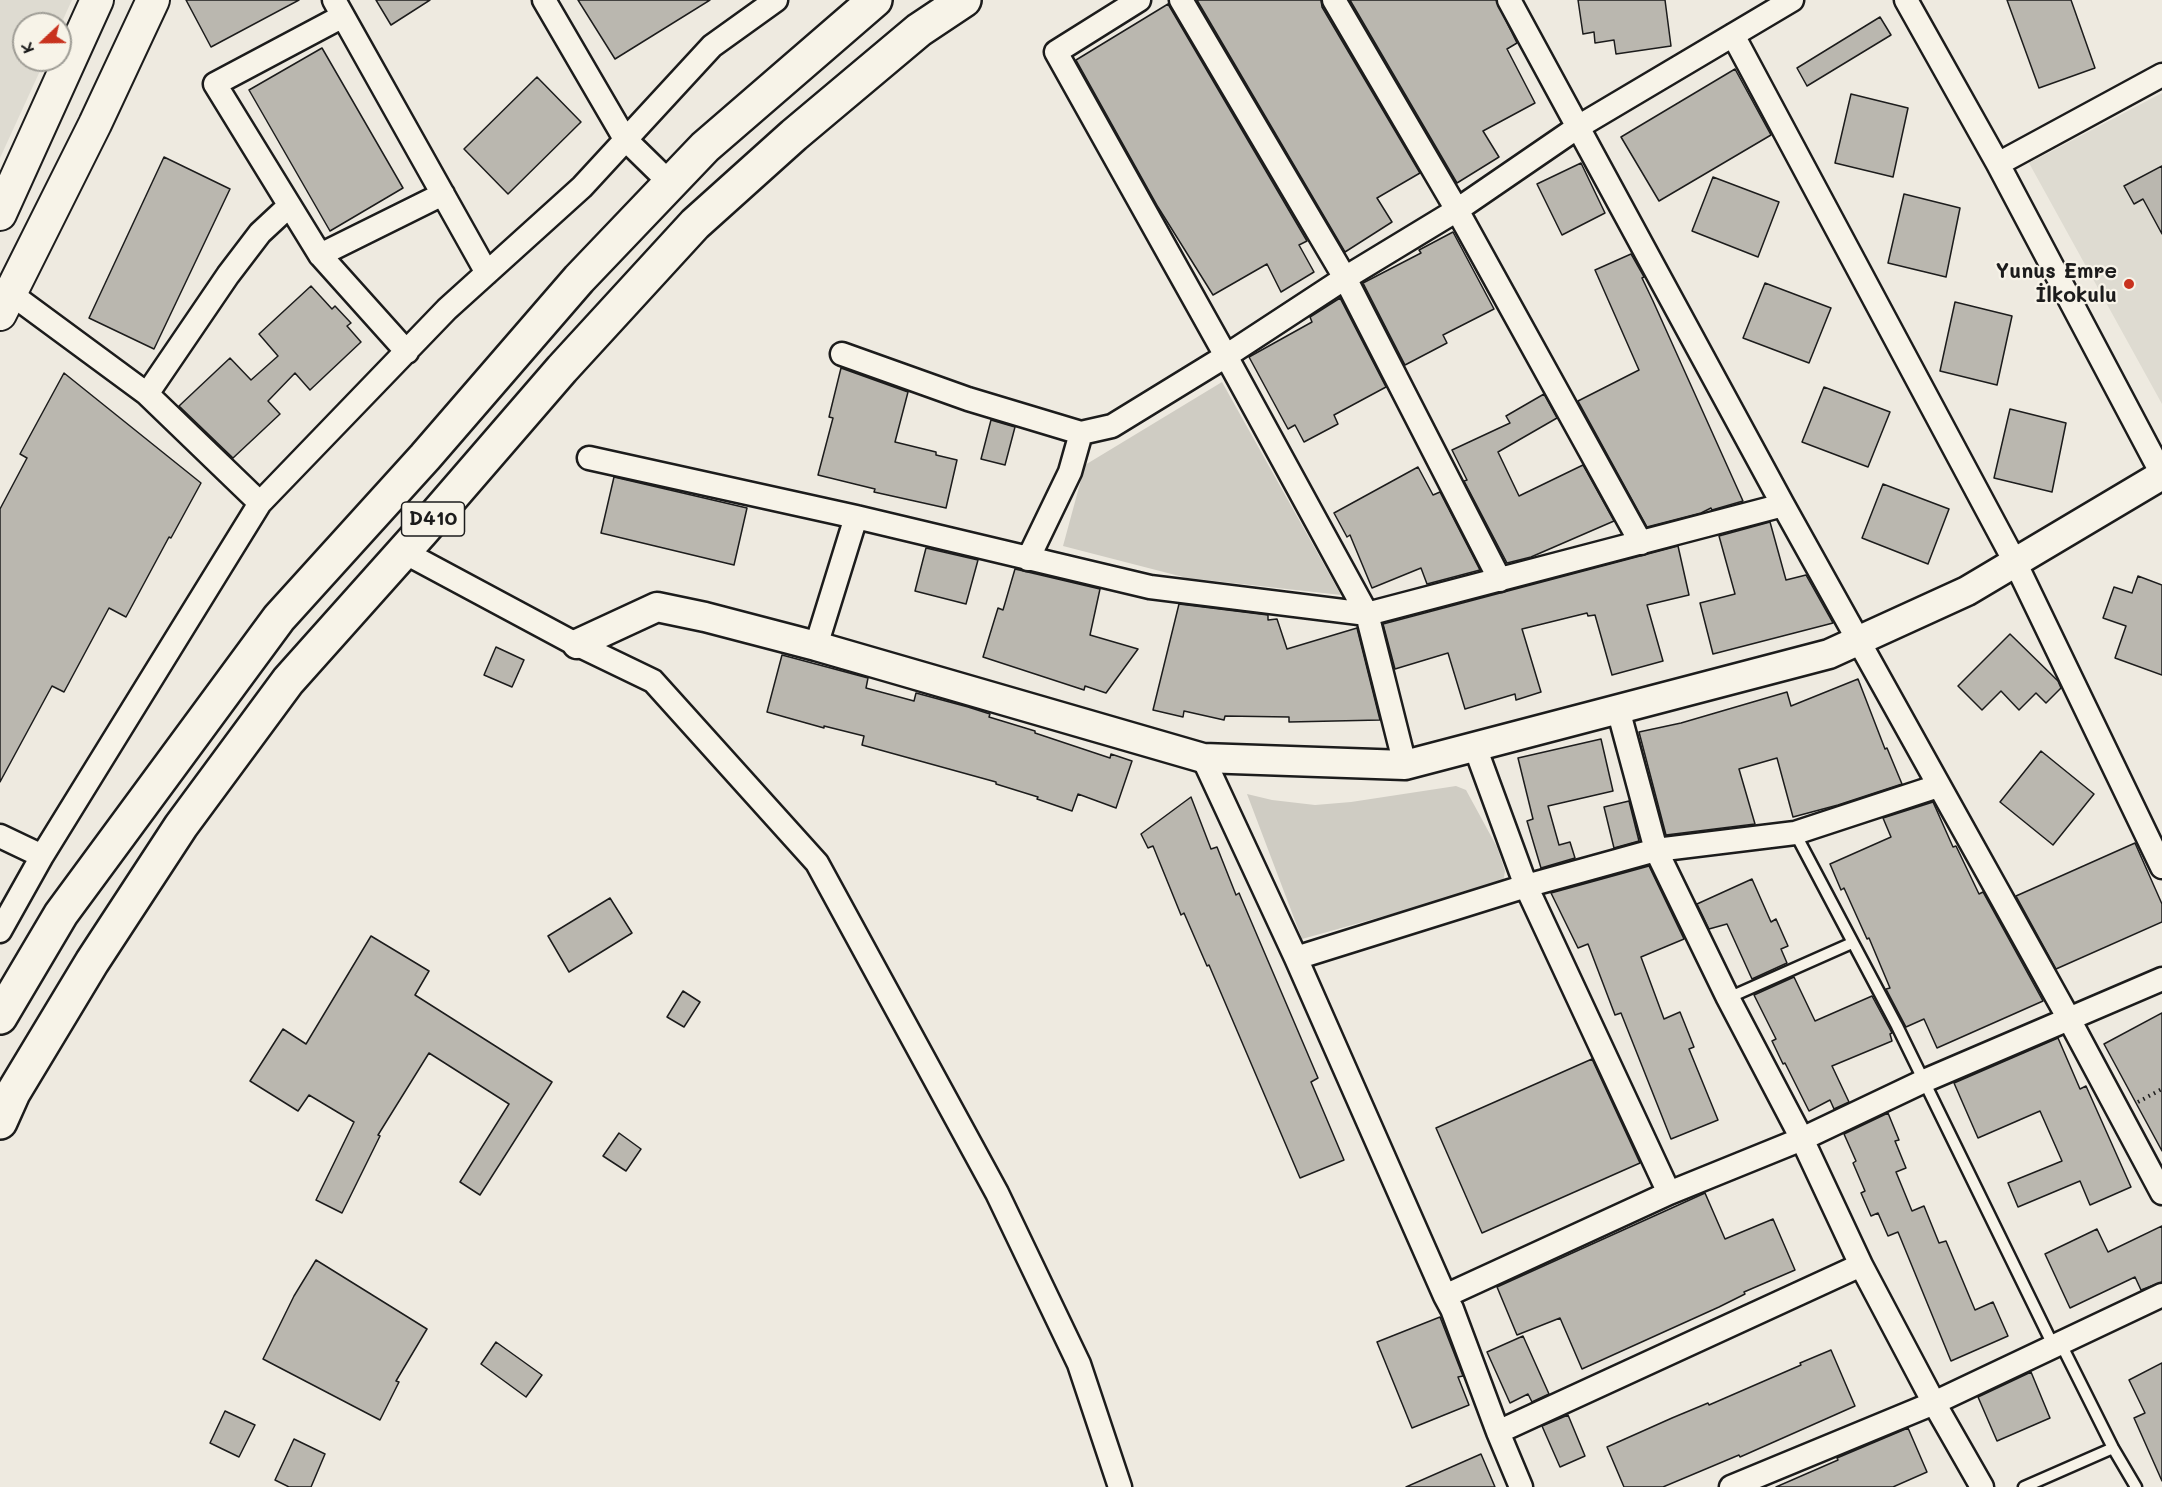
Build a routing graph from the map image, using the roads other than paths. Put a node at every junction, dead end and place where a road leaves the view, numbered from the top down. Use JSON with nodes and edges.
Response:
{"nodes":[{"id":1,"x":97,"y":0,"type":"edge"},
{"id":2,"x":153,"y":0,"type":"edge"},
{"id":3,"x":544,"y":0,"type":"edge"},
{"id":4,"x":776,"y":0,"type":"edge"},
{"id":5,"x":875,"y":0,"type":"edge"},
{"id":6,"x":964,"y":0,"type":"edge"},
{"id":7,"x":1139,"y":0,"type":"edge"},
{"id":8,"x":1181,"y":0,"type":"edge"},
{"id":9,"x":1334,"y":0,"type":"edge"},
{"id":10,"x":1509,"y":0,"type":"edge"},
{"id":11,"x":1792,"y":0,"type":"edge"},
{"id":12,"x":1906,"y":0,"type":"edge"},
{"id":13,"x":338,"y":8,"type":"edge"},
{"id":14,"x":1733,"y":35,"type":"junction"},
{"id":15,"x":2162,"y":75,"type":"edge"},
{"id":16,"x":1578,"y":127,"type":"junction"},
{"id":17,"x":625,"y":139,"type":"junction"},
{"id":18,"x":1998,"y":164,"type":"junction"},
{"id":19,"x":670,"y":183,"type":"junction"},
{"id":20,"x":443,"y":194,"type":"junction"},
{"id":21,"x":289,"y":206,"type":"junction"},
{"id":22,"x":1457,"y":210,"type":"junction"},
{"id":23,"x":0,"y":214,"type":"edge"},
{"id":24,"x":320,"y":255,"type":"junction"},
{"id":25,"x":487,"y":273,"type":"junction"},
{"id":26,"x":1345,"y":278,"type":"junction"},
{"id":27,"x":5,"y":304,"type":"edge"},
{"id":28,"x":407,"y":352,"type":"junction"},
{"id":29,"x":842,"y":354,"type":"dead end"},
{"id":30,"x":1226,"y":356,"type":"junction"},
{"id":31,"x":147,"y":394,"type":"junction"},
{"id":32,"x":1081,"y":433,"type":"junction"},
{"id":33,"x":589,"y":458,"type":"dead end"},
{"id":34,"x":2162,"y":475,"type":"edge"},
{"id":35,"x":260,"y":503,"type":"junction"},
{"id":36,"x":1783,"y":505,"type":"junction"},
{"id":37,"x":856,"y":517,"type":"junction"},
{"id":38,"x":1641,"y":543,"type":"junction"},
{"id":39,"x":404,"y":552,"type":"junction"},
{"id":40,"x":1028,"y":559,"type":"junction"},
{"id":41,"x":2015,"y":562,"type":"junction"},
{"id":42,"x":1500,"y":580,"type":"junction"},
{"id":43,"x":1367,"y":614,"type":"junction"},
{"id":44,"x":1860,"y":640,"type":"junction"},
{"id":45,"x":577,"y":644,"type":"junction"},
{"id":46,"x":816,"y":646,"type":"junction"},
{"id":47,"x":1618,"y":709,"type":"junction"},
{"id":48,"x":1475,"y":747,"type":"junction"},
{"id":49,"x":1203,"y":758,"type":"junction"},
{"id":50,"x":1405,"y":765,"type":"junction"},
{"id":51,"x":1938,"y":786,"type":"junction"},
{"id":52,"x":1795,"y":833,"type":"junction"},
{"id":53,"x":0,"y":836,"type":"edge"},
{"id":54,"x":1656,"y":850,"type":"junction"},
{"id":55,"x":42,"y":856,"type":"junction"},
{"id":56,"x":2162,"y":867,"type":"edge"},
{"id":57,"x":1526,"y":886,"type":"junction"},
{"id":58,"x":0,"y":931,"type":"edge"},
{"id":59,"x":1852,"y":943,"type":"junction"},
{"id":60,"x":1296,"y":958,"type":"junction"},
{"id":61,"x":2162,"y":979,"type":"edge"},
{"id":62,"x":1728,"y":998,"type":"junction"},
{"id":63,"x":0,"y":1017,"type":"edge"},
{"id":64,"x":2069,"y":1019,"type":"junction"},
{"id":65,"x":1924,"y":1082,"type":"junction"},
{"id":66,"x":0,"y":1122,"type":"edge"},
{"id":67,"x":1802,"y":1138,"type":"junction"},
{"id":68,"x":1669,"y":1193,"type":"junction"},
{"id":69,"x":2162,"y":1193,"type":"edge"},
{"id":70,"x":1861,"y":1265,"type":"junction"},
{"id":71,"x":2162,"y":1295,"type":"edge"},
{"id":72,"x":1445,"y":1296,"type":"junction"},
{"id":73,"x":2056,"y":1344,"type":"junction"},
{"id":74,"x":1934,"y":1403,"type":"junction"},
{"id":75,"x":1498,"y":1432,"type":"junction"},
{"id":76,"x":2113,"y":1448,"type":"junction"},
{"id":77,"x":1120,"y":1487,"type":"edge"},
{"id":78,"x":1521,"y":1487,"type":"edge"},
{"id":79,"x":1731,"y":1487,"type":"edge"},
{"id":80,"x":1982,"y":1487,"type":"edge"},
{"id":81,"x":2024,"y":1487,"type":"edge"},
{"id":82,"x":2136,"y":1487,"type":"edge"}],
"edges":[{"from":1,"to":23,"type":"main road"},
{"from":2,"to":27,"type":"main road"},
{"from":3,"to":17,"type":"street"},
{"from":4,"to":17,"type":"street"},
{"from":5,"to":19,"type":"highway","number":"D410"},
{"from":6,"to":39,"type":"highway","number":"D410"},
{"from":7,"to":30,"type":"street"},
{"from":8,"to":26,"type":"street"},
{"from":9,"to":22,"type":"street"},
{"from":10,"to":16,"type":"street"},
{"from":11,"to":14,"type":"street"},
{"from":12,"to":18,"type":"street"},
{"from":13,"to":20,"type":"street"},
{"from":13,"to":21,"type":"street"},
{"from":14,"to":16,"type":"street"},
{"from":14,"to":41,"type":"street"},
{"from":15,"to":18,"type":"street"},
{"from":16,"to":22,"type":"street"},
{"from":16,"to":36,"type":"street"},
{"from":17,"to":19,"type":"street"},
{"from":17,"to":25,"type":"street"},
{"from":18,"to":34,"type":"street"},
{"from":19,"to":63,"type":"highway","number":"D410"},
{"from":20,"to":24,"type":"street"},
{"from":20,"to":25,"type":"street"},
{"from":21,"to":24,"type":"street"},
{"from":21,"to":31,"type":"street"},
{"from":22,"to":26,"type":"street"},
{"from":22,"to":38,"type":"street"},
{"from":24,"to":28,"type":"street"},
{"from":25,"to":28,"type":"street"},
{"from":26,"to":30,"type":"street"},
{"from":26,"to":42,"type":"street"},
{"from":27,"to":31,"type":"street"},
{"from":28,"to":35,"type":"street"},
{"from":29,"to":32,"type":"street"},
{"from":30,"to":32,"type":"street"},
{"from":30,"to":43,"type":"street"},
{"from":31,"to":35,"type":"street"},
{"from":32,"to":40,"type":"street"},
{"from":33,"to":37,"type":"street"},
{"from":34,"to":41,"type":"street"},
{"from":35,"to":55,"type":"street"},
{"from":36,"to":38,"type":"street"},
{"from":36,"to":44,"type":"street"},
{"from":37,"to":40,"type":"street"},
{"from":37,"to":46,"type":"street"},
{"from":38,"to":42,"type":"street"},
{"from":39,"to":45,"type":"street"},
{"from":39,"to":66,"type":"highway","number":"D410"},
{"from":40,"to":43,"type":"street"},
{"from":41,"to":44,"type":"street"},
{"from":41,"to":56,"type":"street"},
{"from":42,"to":43,"type":"street"},
{"from":43,"to":50,"type":"street"},
{"from":44,"to":47,"type":"street"},
{"from":44,"to":51,"type":"street"},
{"from":45,"to":46,"type":"street"},
{"from":45,"to":77,"type":"street"},
{"from":46,"to":49,"type":"street"},
{"from":47,"to":48,"type":"street"},
{"from":47,"to":54,"type":"street"},
{"from":48,"to":50,"type":"street"},
{"from":48,"to":57,"type":"street"},
{"from":49,"to":50,"type":"street"},
{"from":49,"to":60,"type":"street"},
{"from":51,"to":52,"type":"street"},
{"from":51,"to":64,"type":"street"},
{"from":52,"to":54,"type":"street"},
{"from":52,"to":59,"type":"lane"},
{"from":53,"to":55,"type":"street"},
{"from":54,"to":57,"type":"street"},
{"from":54,"to":62,"type":"street"},
{"from":55,"to":58,"type":"street"},
{"from":57,"to":60,"type":"street"},
{"from":57,"to":68,"type":"street"},
{"from":59,"to":62,"type":"lane"},
{"from":59,"to":65,"type":"lane"},
{"from":60,"to":72,"type":"street"},
{"from":61,"to":64,"type":"street"},
{"from":62,"to":67,"type":"street"},
{"from":64,"to":65,"type":"street"},
{"from":64,"to":69,"type":"street"},
{"from":65,"to":67,"type":"street"},
{"from":65,"to":73,"type":"lane"},
{"from":67,"to":68,"type":"street"},
{"from":67,"to":70,"type":"street"},
{"from":68,"to":72,"type":"street"},
{"from":70,"to":74,"type":"street"},
{"from":70,"to":75,"type":"street"},
{"from":71,"to":73,"type":"street"},
{"from":72,"to":75,"type":"street"},
{"from":73,"to":74,"type":"street"},
{"from":73,"to":76,"type":"lane"},
{"from":74,"to":79,"type":"street"},
{"from":74,"to":80,"type":"street"},
{"from":75,"to":78,"type":"street"},
{"from":76,"to":81,"type":"lane"},
{"from":76,"to":82,"type":"lane"}]}
